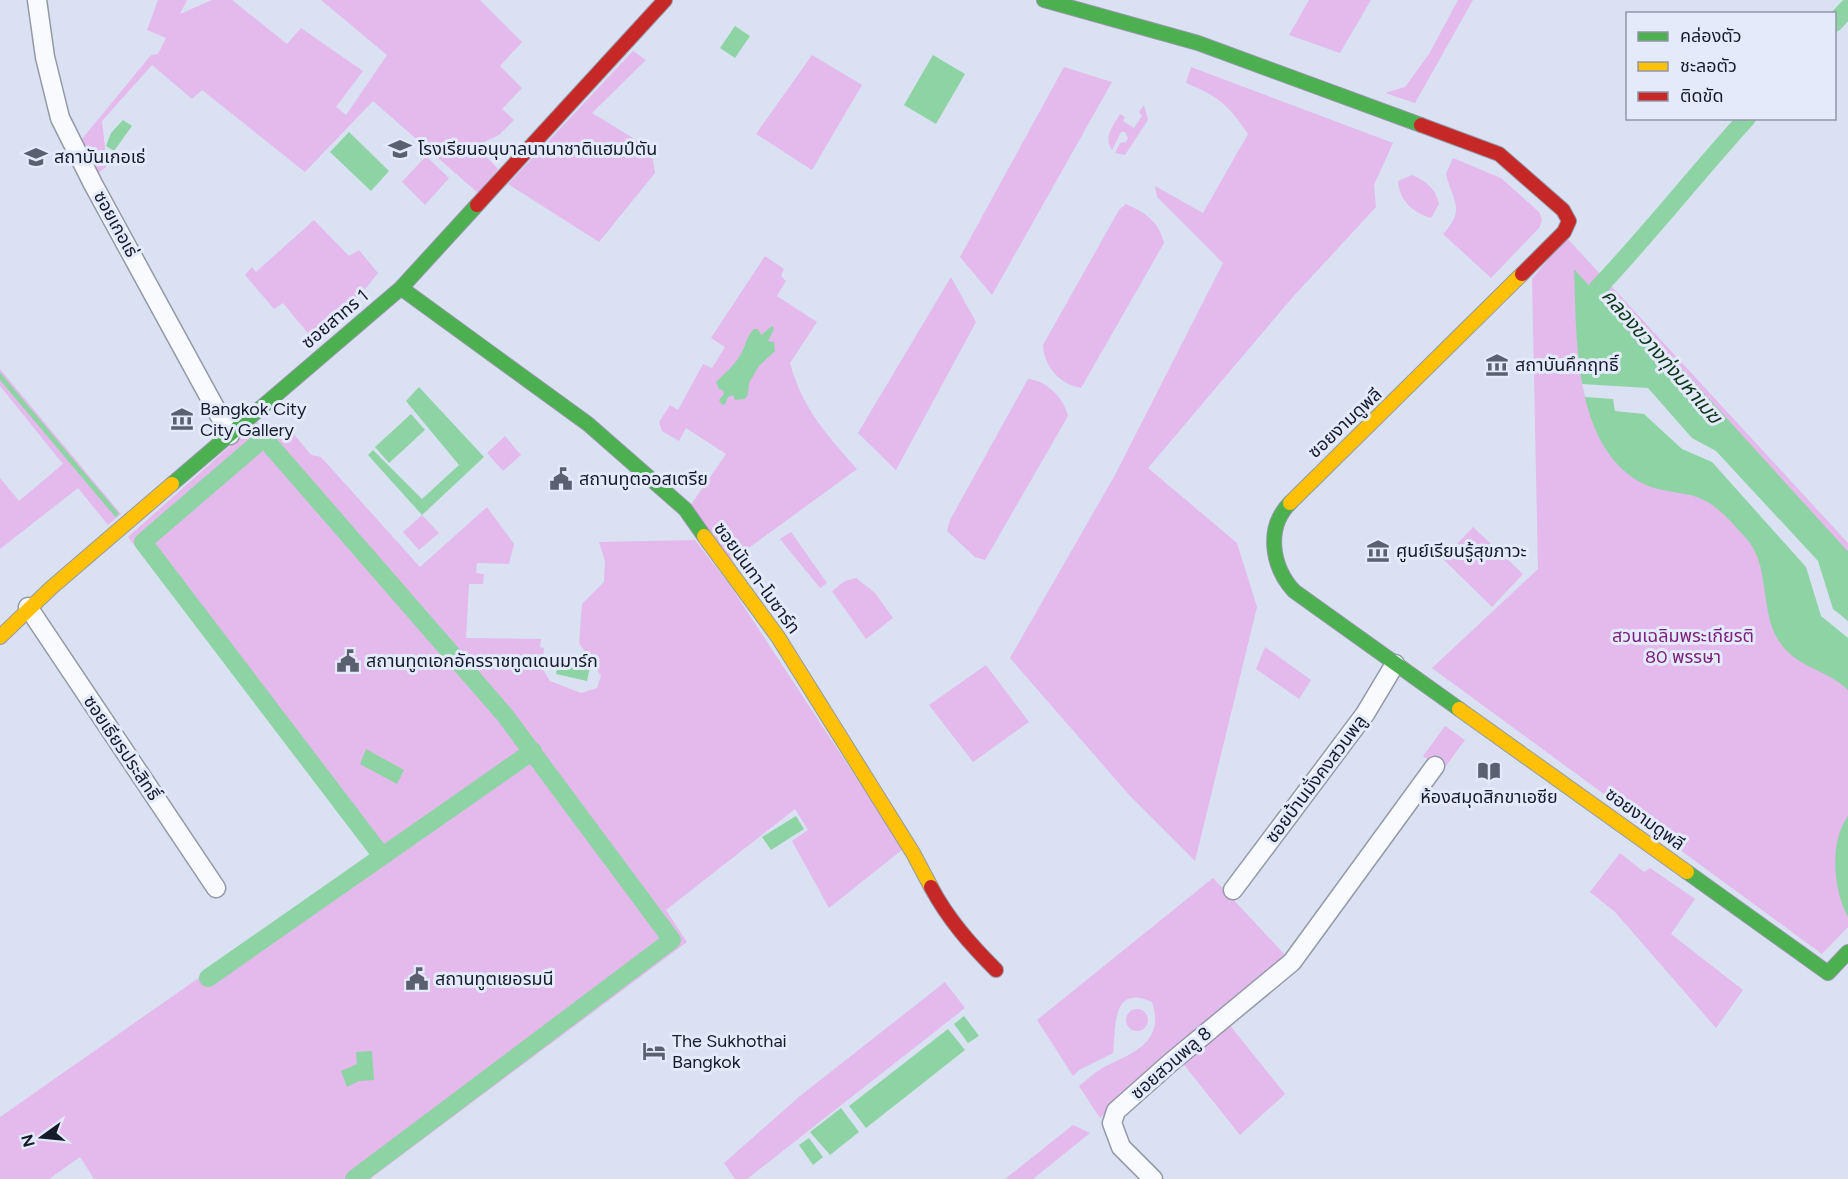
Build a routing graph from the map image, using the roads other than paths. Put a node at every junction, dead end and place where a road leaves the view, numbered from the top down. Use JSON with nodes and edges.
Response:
{"nodes":[{"id":1,"x":37,"y":0,"type":"edge"},
{"id":2,"x":665,"y":0,"type":"edge"},
{"id":3,"x":1044,"y":0,"type":"edge"},
{"id":4,"x":401,"y":288,"type":"junction"},
{"id":5,"x":230,"y":435,"type":"junction"},
{"id":6,"x":28,"y":608,"type":"junction"},
{"id":7,"x":0,"y":638,"type":"edge"},
{"id":8,"x":1395,"y":664,"type":"junction"},
{"id":9,"x":1435,"y":766,"type":"dead end"},
{"id":10,"x":216,"y":888,"type":"dead end"},
{"id":11,"x":1233,"y":890,"type":"dead end"},
{"id":12,"x":1848,"y":952,"type":"edge"},
{"id":13,"x":996,"y":970,"type":"dead end"},
{"id":14,"x":1153,"y":1179,"type":"edge"}],
"edges":[{"from":1,"to":5,"type":"street","name":"ซอยเกอเธ่"},
{"from":2,"to":4,"type":"street","name":"ซอยสาทร 1"},
{"from":3,"to":8,"type":"street","name":"ซอยงามดูพลี"},
{"from":4,"to":5,"type":"street","name":"ซอยสาทร 1"},
{"from":4,"to":13,"type":"street","name":"ซอยนันทา-โมซาร์ท"},
{"from":5,"to":6,"type":"street","name":"ซอยสาทร 1"},
{"from":6,"to":7,"type":"street","name":"ซอยสาทร 1"},
{"from":6,"to":10,"type":"street","name":"ซอยเธียรประสิทธิ์"},
{"from":8,"to":11,"type":"street","name":"ซอยบ้านมั่งคงสวนพลู"},
{"from":8,"to":12,"type":"street","name":"ซอยงามดูพลี"},
{"from":9,"to":14,"type":"street","name":"ซอยสวนพลู 8"}]}
